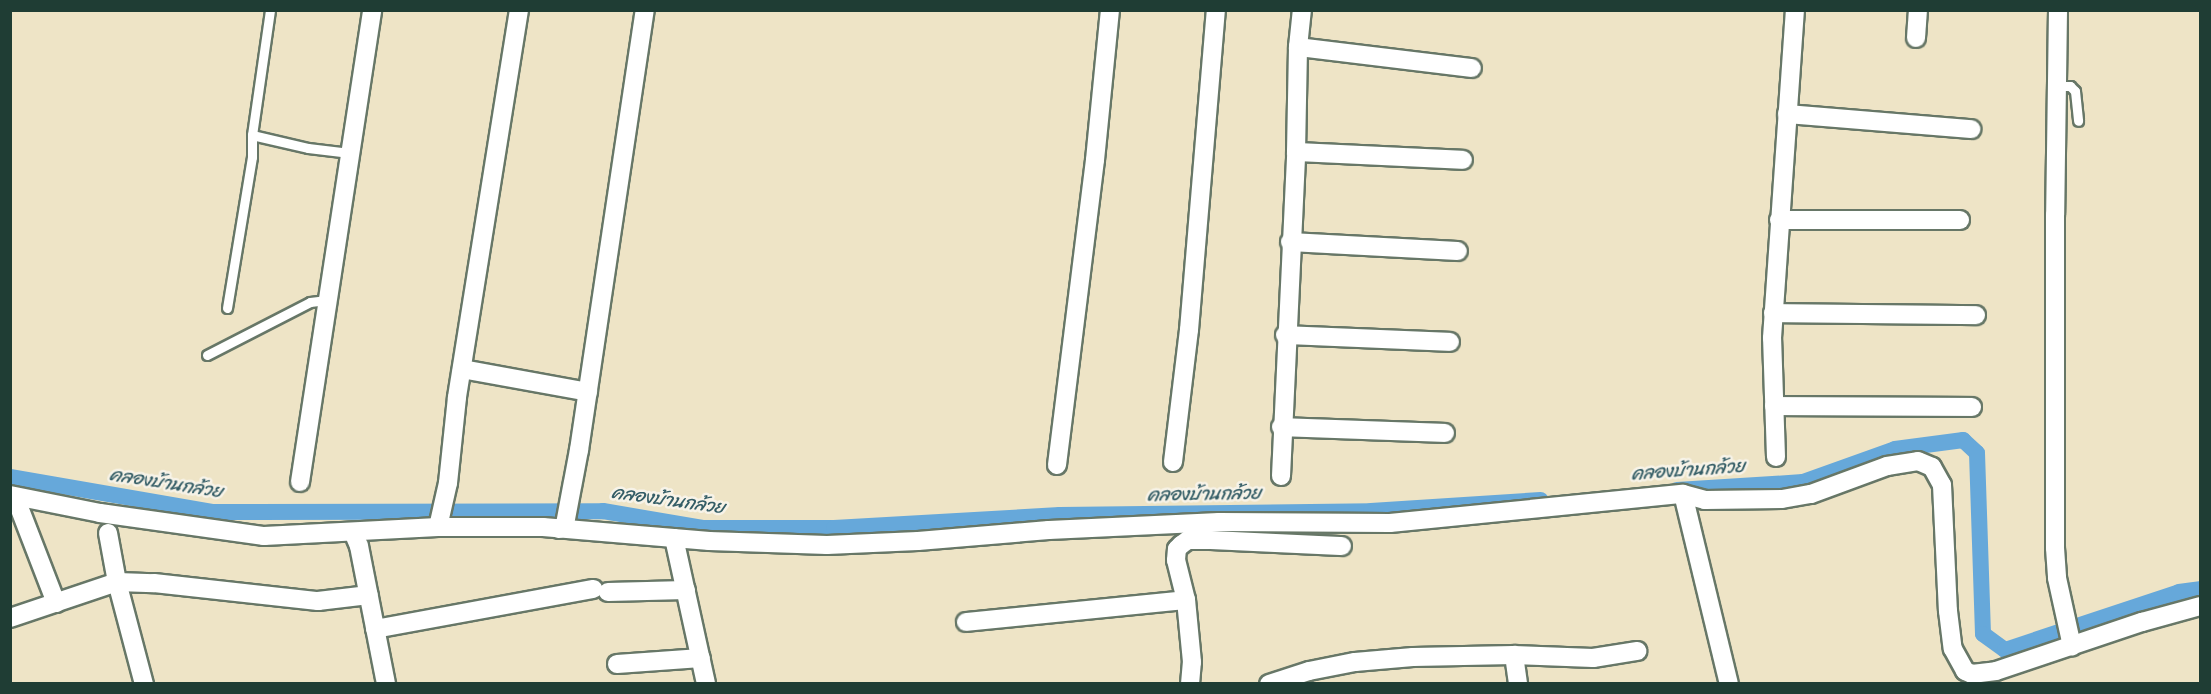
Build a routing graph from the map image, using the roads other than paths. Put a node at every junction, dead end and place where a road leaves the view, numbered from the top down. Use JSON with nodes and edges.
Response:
{"nodes":[{"id":1,"x":270,"y":10,"type":"edge"},
{"id":2,"x":372,"y":10,"type":"edge"},
{"id":3,"x":519,"y":10,"type":"edge"},
{"id":4,"x":645,"y":10,"type":"edge"},
{"id":5,"x":1110,"y":10,"type":"edge"},
{"id":6,"x":1216,"y":10,"type":"edge"},
{"id":7,"x":1302,"y":10,"type":"edge"},
{"id":8,"x":1795,"y":10,"type":"edge"},
{"id":9,"x":1918,"y":10,"type":"edge"},
{"id":10,"x":2058,"y":10,"type":"edge"},
{"id":11,"x":1916,"y":38,"type":"dead end"},
{"id":12,"x":1298,"y":47,"type":"junction"},
{"id":13,"x":1472,"y":68,"type":"dead end"},
{"id":14,"x":2058,"y":86,"type":"junction"},
{"id":15,"x":1787,"y":114,"type":"junction"},
{"id":16,"x":2078,"y":121,"type":"dead end"},
{"id":17,"x":1971,"y":129,"type":"dead end"},
{"id":18,"x":252,"y":135,"type":"junction"},
{"id":19,"x":1296,"y":152,"type":"junction"},
{"id":20,"x":350,"y":153,"type":"junction"},
{"id":21,"x":1463,"y":160,"type":"dead end"},
{"id":22,"x":1779,"y":220,"type":"junction"},
{"id":23,"x":1960,"y":220,"type":"dead end"},
{"id":24,"x":1290,"y":242,"type":"junction"},
{"id":25,"x":1458,"y":251,"type":"dead end"},
{"id":26,"x":327,"y":300,"type":"junction"},
{"id":27,"x":228,"y":308,"type":"dead end"},
{"id":28,"x":1773,"y":313,"type":"junction"},
{"id":29,"x":1976,"y":315,"type":"dead end"},
{"id":30,"x":1285,"y":335,"type":"junction"},
{"id":31,"x":1450,"y":342,"type":"dead end"},
{"id":32,"x":207,"y":355,"type":"dead end"},
{"id":33,"x":462,"y":369,"type":"junction"},
{"id":34,"x":588,"y":392,"type":"junction"},
{"id":35,"x":1774,"y":406,"type":"junction"},
{"id":36,"x":1972,"y":407,"type":"dead end"},
{"id":37,"x":1281,"y":427,"type":"junction"},
{"id":38,"x":1445,"y":433,"type":"dead end"},
{"id":39,"x":1776,"y":457,"type":"dead end"},
{"id":40,"x":1173,"y":462,"type":"dead end"},
{"id":41,"x":1057,"y":465,"type":"dead end"},
{"id":42,"x":1281,"y":476,"type":"dead end"},
{"id":43,"x":300,"y":482,"type":"dead end"},
{"id":44,"x":1683,"y":494,"type":"junction"},
{"id":45,"x":15,"y":501,"type":"edge"},
{"id":46,"x":440,"y":523,"type":"junction"},
{"id":47,"x":562,"y":526,"type":"junction"},
{"id":48,"x":353,"y":532,"type":"junction"},
{"id":49,"x":108,"y":533,"type":"dead end"},
{"id":50,"x":674,"y":538,"type":"junction"},
{"id":51,"x":1342,"y":546,"type":"dead end"},
{"id":52,"x":117,"y":582,"type":"junction"},
{"id":53,"x":686,"y":590,"type":"junction"},
{"id":54,"x":369,"y":595,"type":"junction"},
{"id":55,"x":1186,"y":600,"type":"junction"},
{"id":56,"x":56,"y":603,"type":"junction"},
{"id":57,"x":2200,"y":606,"type":"edge"},
{"id":58,"x":10,"y":618,"type":"edge"},
{"id":59,"x":966,"y":622,"type":"dead end"},
{"id":60,"x":375,"y":629,"type":"junction"},
{"id":61,"x":2072,"y":643,"type":"junction"},
{"id":62,"x":1637,"y":651,"type":"dead end"},
{"id":63,"x":1514,"y":655,"type":"junction"},
{"id":64,"x":701,"y":658,"type":"junction"},
{"id":65,"x":617,"y":664,"type":"dead end"},
{"id":66,"x":144,"y":684,"type":"edge"},
{"id":67,"x":386,"y":684,"type":"edge"},
{"id":68,"x":706,"y":684,"type":"edge"},
{"id":69,"x":1190,"y":684,"type":"edge"},
{"id":70,"x":1269,"y":684,"type":"edge"},
{"id":71,"x":1518,"y":684,"type":"edge"},
{"id":72,"x":1729,"y":684,"type":"edge"}],
"edges":[{"from":1,"to":18,"type":"lane"},
{"from":2,"to":20,"type":"street"},
{"from":3,"to":33,"type":"street"},
{"from":4,"to":34,"type":"street"},
{"from":5,"to":41,"type":"street"},
{"from":6,"to":40,"type":"street"},
{"from":7,"to":12,"type":"street"},
{"from":8,"to":15,"type":"street"},
{"from":9,"to":11,"type":"street"},
{"from":10,"to":14,"type":"street"},
{"from":12,"to":13,"type":"street"},
{"from":12,"to":19,"type":"street"},
{"from":14,"to":16,"type":"lane"},
{"from":14,"to":61,"type":"street"},
{"from":15,"to":17,"type":"street"},
{"from":15,"to":22,"type":"street"},
{"from":18,"to":20,"type":"lane"},
{"from":18,"to":27,"type":"lane"},
{"from":19,"to":21,"type":"street"},
{"from":19,"to":24,"type":"street"},
{"from":20,"to":26,"type":"street"},
{"from":22,"to":23,"type":"street"},
{"from":22,"to":28,"type":"street"},
{"from":24,"to":25,"type":"street"},
{"from":24,"to":30,"type":"street"},
{"from":26,"to":32,"type":"lane"},
{"from":26,"to":43,"type":"street"},
{"from":28,"to":29,"type":"street"},
{"from":28,"to":35,"type":"street"},
{"from":30,"to":31,"type":"street"},
{"from":30,"to":37,"type":"street"},
{"from":33,"to":34,"type":"street"},
{"from":33,"to":46,"type":"street"},
{"from":34,"to":47,"type":"street"},
{"from":35,"to":36,"type":"street"},
{"from":35,"to":39,"type":"street"},
{"from":37,"to":38,"type":"street"},
{"from":37,"to":42,"type":"street"},
{"from":44,"to":50,"type":"street"},
{"from":44,"to":61,"type":"street"},
{"from":44,"to":72,"type":"street"},
{"from":45,"to":48,"type":"street"},
{"from":45,"to":56,"type":"street"},
{"from":46,"to":47,"type":"street"},
{"from":46,"to":48,"type":"street"},
{"from":47,"to":50,"type":"street"},
{"from":48,"to":54,"type":"street"},
{"from":49,"to":52,"type":"street"},
{"from":50,"to":53,"type":"street"},
{"from":51,"to":55,"type":"street"},
{"from":52,"to":54,"type":"street"},
{"from":52,"to":56,"type":"street"},
{"from":52,"to":66,"type":"street"},
{"from":53,"to":60,"type":"street"},
{"from":53,"to":64,"type":"street"},
{"from":54,"to":60,"type":"street"},
{"from":55,"to":59,"type":"street"},
{"from":55,"to":69,"type":"street"},
{"from":56,"to":58,"type":"street"},
{"from":57,"to":61,"type":"street"},
{"from":60,"to":67,"type":"street"},
{"from":62,"to":63,"type":"street"},
{"from":63,"to":70,"type":"street"},
{"from":63,"to":71,"type":"street"},
{"from":64,"to":65,"type":"street"},
{"from":64,"to":68,"type":"street"}]}
